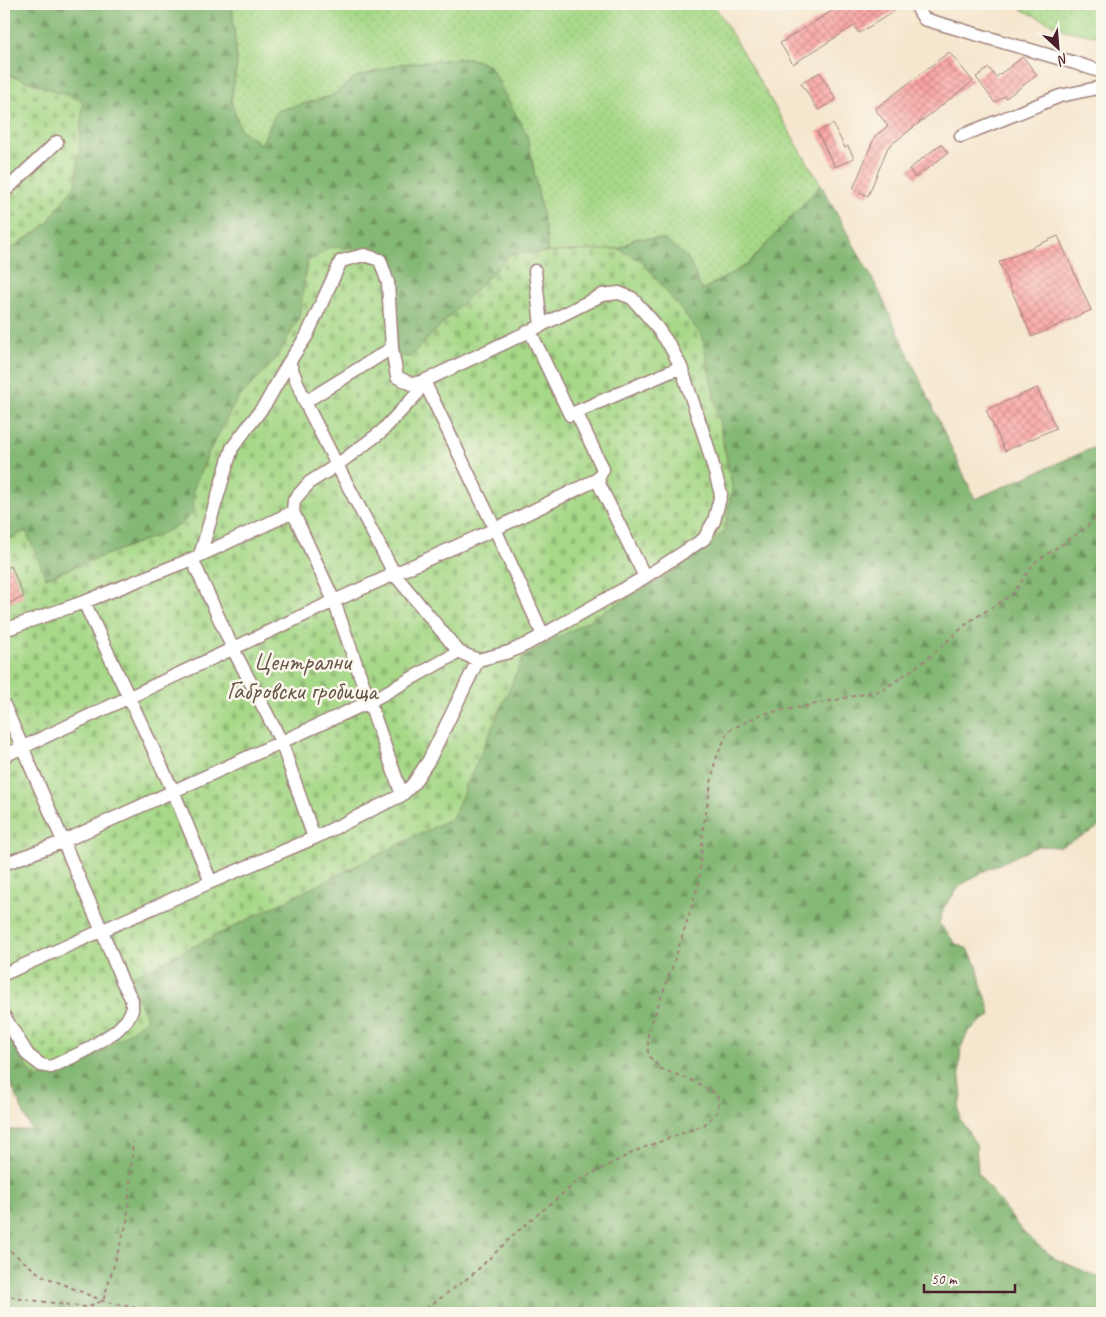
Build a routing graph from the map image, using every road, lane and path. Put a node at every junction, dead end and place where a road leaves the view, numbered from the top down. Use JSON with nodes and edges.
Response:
{"nodes":[{"id":1,"x":916,"y":4,"type":"edge"},
{"id":2,"x":1102,"y":72,"type":"edge"},
{"id":3,"x":1102,"y":87,"type":"edge"},
{"id":4,"x":960,"y":136,"type":"dead end"},
{"id":5,"x":57,"y":142,"type":"dead end"},
{"id":6,"x":4,"y":192,"type":"edge"},
{"id":7,"x":535,"y":270,"type":"dead end"},
{"id":8,"x":536,"y":329,"type":"junction"},
{"id":9,"x":392,"y":348,"type":"junction"},
{"id":10,"x":289,"y":362,"type":"junction"},
{"id":11,"x":681,"y":367,"type":"junction"},
{"id":12,"x":424,"y":381,"type":"junction"},
{"id":13,"x":305,"y":402,"type":"junction"},
{"id":14,"x":576,"y":412,"type":"junction"},
{"id":15,"x":337,"y":465,"type":"junction"},
{"id":16,"x":598,"y":479,"type":"junction"},
{"id":17,"x":293,"y":512,"type":"junction"},
{"id":18,"x":1102,"y":513,"type":"edge"},
{"id":19,"x":495,"y":529,"type":"junction"},
{"id":20,"x":196,"y":557,"type":"junction"},
{"id":21,"x":395,"y":575,"type":"junction"},
{"id":22,"x":645,"y":577,"type":"junction"},
{"id":23,"x":84,"y":602,"type":"junction"},
{"id":24,"x":334,"y":602,"type":"junction"},
{"id":25,"x":4,"y":630,"type":"edge"},
{"id":26,"x":544,"y":635,"type":"junction"},
{"id":27,"x":233,"y":649,"type":"junction"},
{"id":28,"x":459,"y":652,"type":"junction"},
{"id":29,"x":478,"y":660,"type":"junction"},
{"id":30,"x":128,"y":698,"type":"junction"},
{"id":31,"x":369,"y":702,"type":"junction"},
{"id":32,"x":4,"y":705,"type":"edge"},
{"id":33,"x":282,"y":741,"type":"junction"},
{"id":34,"x":23,"y":748,"type":"junction"},
{"id":35,"x":4,"y":756,"type":"edge"},
{"id":36,"x":173,"y":791,"type":"junction"},
{"id":37,"x":402,"y":795,"type":"junction"},
{"id":38,"x":314,"y":838,"type":"junction"},
{"id":39,"x":62,"y":842,"type":"junction"},
{"id":40,"x":4,"y":864,"type":"edge"},
{"id":41,"x":211,"y":882,"type":"junction"},
{"id":42,"x":102,"y":931,"type":"junction"},
{"id":43,"x":4,"y":974,"type":"edge"},
{"id":44,"x":4,"y":1016,"type":"edge"},
{"id":45,"x":133,"y":1142,"type":"dead end"},
{"id":46,"x":4,"y":1246,"type":"edge"},
{"id":47,"x":4,"y":1292,"type":"edge"},
{"id":48,"x":103,"y":1302,"type":"junction"},
{"id":49,"x":159,"y":1313,"type":"edge"},
{"id":50,"x":420,"y":1313,"type":"edge"}],
"edges":[{"from":1,"to":2,"type":"lane"},
{"from":3,"to":4,"type":"lane"},
{"from":5,"to":6,"type":"lane"},
{"from":7,"to":8,"type":"lane"},
{"from":8,"to":11,"type":"lane"},
{"from":8,"to":12,"type":"lane"},
{"from":8,"to":14,"type":"lane"},
{"from":9,"to":10,"type":"lane"},
{"from":9,"to":12,"type":"lane"},
{"from":9,"to":13,"type":"lane"},
{"from":10,"to":13,"type":"lane"},
{"from":10,"to":20,"type":"lane"},
{"from":11,"to":14,"type":"lane"},
{"from":11,"to":22,"type":"lane"},
{"from":12,"to":15,"type":"lane"},
{"from":12,"to":19,"type":"lane"},
{"from":13,"to":15,"type":"lane"},
{"from":14,"to":16,"type":"lane"},
{"from":15,"to":17,"type":"lane"},
{"from":15,"to":21,"type":"lane"},
{"from":16,"to":19,"type":"lane"},
{"from":16,"to":22,"type":"lane"},
{"from":17,"to":20,"type":"lane"},
{"from":17,"to":24,"type":"lane"},
{"from":18,"to":50,"type":"path"},
{"from":19,"to":21,"type":"lane"},
{"from":19,"to":26,"type":"lane"},
{"from":20,"to":23,"type":"lane"},
{"from":20,"to":27,"type":"lane"},
{"from":21,"to":24,"type":"lane"},
{"from":21,"to":28,"type":"lane"},
{"from":22,"to":26,"type":"lane"},
{"from":23,"to":25,"type":"lane"},
{"from":23,"to":30,"type":"lane"},
{"from":24,"to":27,"type":"lane"},
{"from":24,"to":31,"type":"lane"},
{"from":26,"to":29,"type":"lane"},
{"from":27,"to":30,"type":"lane"},
{"from":27,"to":33,"type":"lane"},
{"from":28,"to":29,"type":"lane"},
{"from":28,"to":31,"type":"lane"},
{"from":29,"to":37,"type":"lane"},
{"from":30,"to":34,"type":"lane"},
{"from":30,"to":36,"type":"lane"},
{"from":31,"to":33,"type":"lane"},
{"from":31,"to":37,"type":"lane"},
{"from":32,"to":34,"type":"lane"},
{"from":33,"to":36,"type":"lane"},
{"from":33,"to":38,"type":"lane"},
{"from":34,"to":35,"type":"lane"},
{"from":34,"to":39,"type":"lane"},
{"from":36,"to":39,"type":"lane"},
{"from":36,"to":41,"type":"lane"},
{"from":37,"to":38,"type":"lane"},
{"from":38,"to":41,"type":"lane"},
{"from":39,"to":40,"type":"lane"},
{"from":39,"to":42,"type":"lane"},
{"from":41,"to":42,"type":"lane"},
{"from":42,"to":43,"type":"lane"},
{"from":42,"to":44,"type":"lane"},
{"from":45,"to":48,"type":"path"},
{"from":46,"to":48,"type":"path"},
{"from":47,"to":48,"type":"path"},
{"from":48,"to":49,"type":"path"}]}
